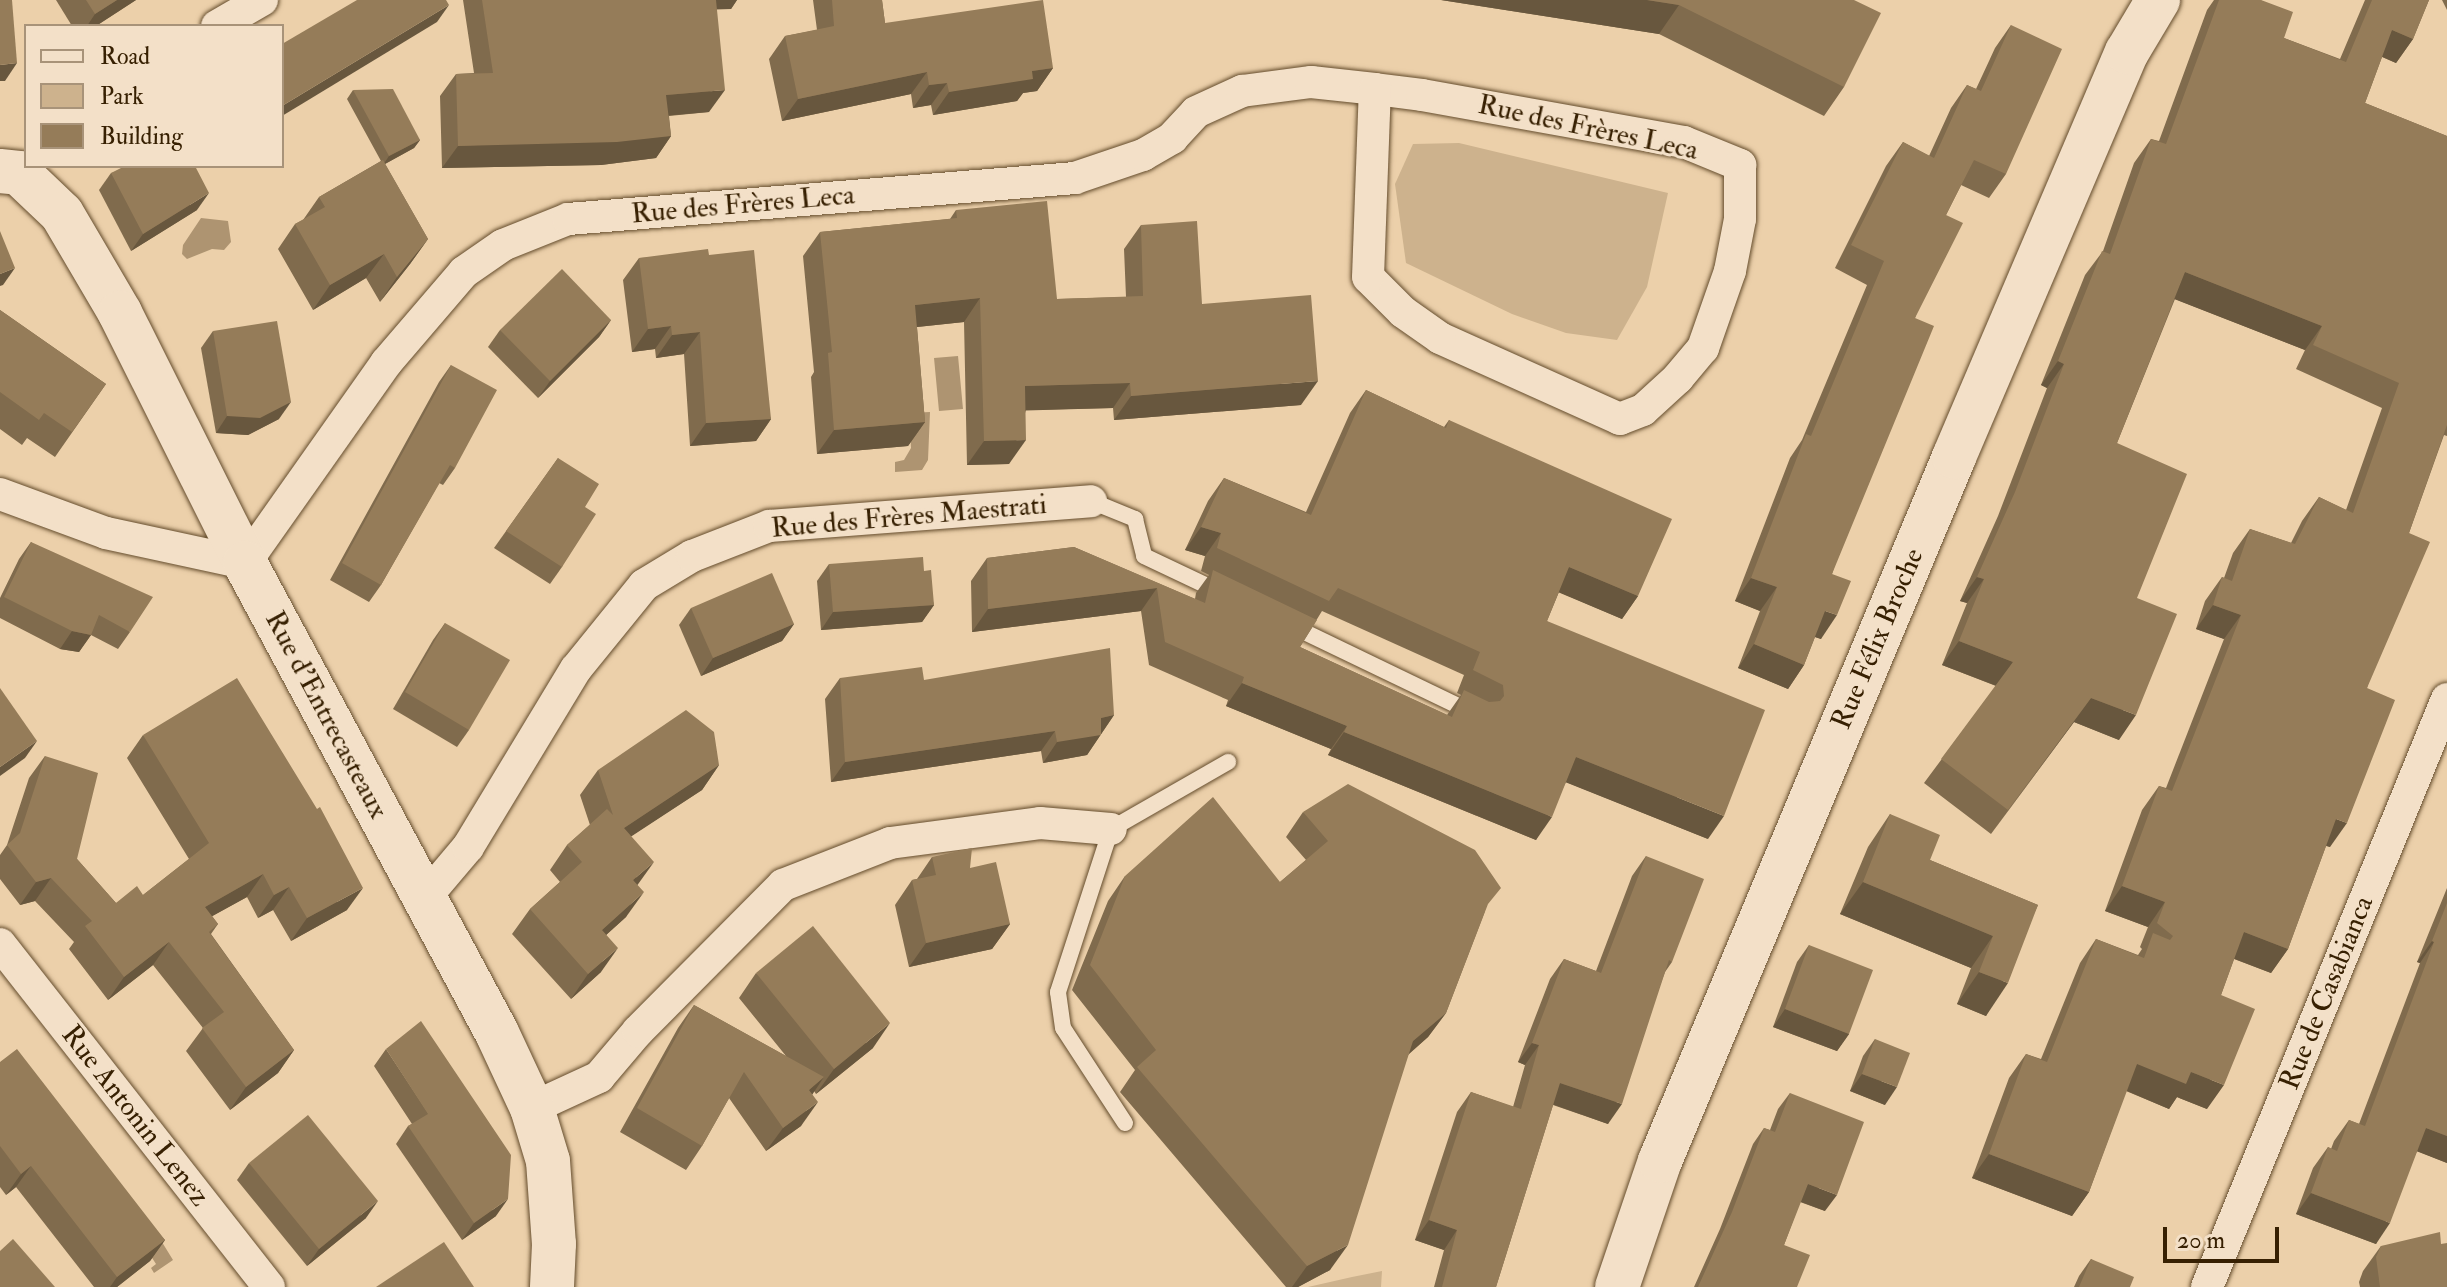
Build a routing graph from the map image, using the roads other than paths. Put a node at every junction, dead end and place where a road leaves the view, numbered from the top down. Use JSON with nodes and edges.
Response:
{"nodes":[{"id":1,"x":262,"y":0,"type":"edge"},
{"id":2,"x":2158,"y":0,"type":"edge"},
{"id":3,"x":220,"y":24,"type":"edge"},
{"id":4,"x":1375,"y":89,"type":"junction"},
{"id":5,"x":15,"y":170,"type":"edge"},
{"id":6,"x":0,"y":494,"type":"edge"},
{"id":7,"x":1091,"y":501,"type":"joint"},
{"id":8,"x":245,"y":563,"type":"junction"},
{"id":9,"x":1241,"y":602,"type":"edge"},
{"id":10,"x":1269,"y":616,"type":"edge"},
{"id":11,"x":2447,"y":699,"type":"edge"},
{"id":12,"x":1478,"y":715,"type":"edge"},
{"id":13,"x":1228,"y":762,"type":"dead end"},
{"id":14,"x":1111,"y":829,"type":"junction"},
{"id":15,"x":424,"y":899,"type":"junction"},
{"id":16,"x":0,"y":944,"type":"edge"},
{"id":17,"x":532,"y":1108,"type":"junction"},
{"id":18,"x":1125,"y":1123,"type":"dead end"},
{"id":19,"x":269,"y":1287,"type":"edge"},
{"id":20,"x":552,"y":1287,"type":"edge"},
{"id":21,"x":1617,"y":1287,"type":"edge"},
{"id":22,"x":2207,"y":1287,"type":"edge"}],
"edges":[{"from":1,"to":3,"type":"street"},
{"from":2,"to":21,"type":"street","name":"Rue Félix Broche"},
{"from":4,"to":4,"type":"street","name":"Rue des Frères Leca"},
{"from":4,"to":8,"type":"street","name":"Rue des Frères Leca"},
{"from":5,"to":8,"type":"street","name":"Rue d'Entrecasteaux"},
{"from":6,"to":8,"type":"street"},
{"from":7,"to":9,"type":"lane"},
{"from":7,"to":15,"type":"street","name":"Rue des Frères Maestrati"},
{"from":8,"to":15,"type":"street","name":"Rue d'Entrecasteaux"},
{"from":10,"to":12,"type":"lane"},
{"from":11,"to":22,"type":"street","name":"Rue de Casabianca"},
{"from":13,"to":14,"type":"lane"},
{"from":14,"to":17,"type":"street"},
{"from":14,"to":18,"type":"lane"},
{"from":15,"to":17,"type":"street","name":"Rue d'Entrecasteaux"},
{"from":16,"to":19,"type":"street","name":"Rue Antonin Lenez"},
{"from":17,"to":20,"type":"street","name":"Rue d'Entrecasteaux"}]}
